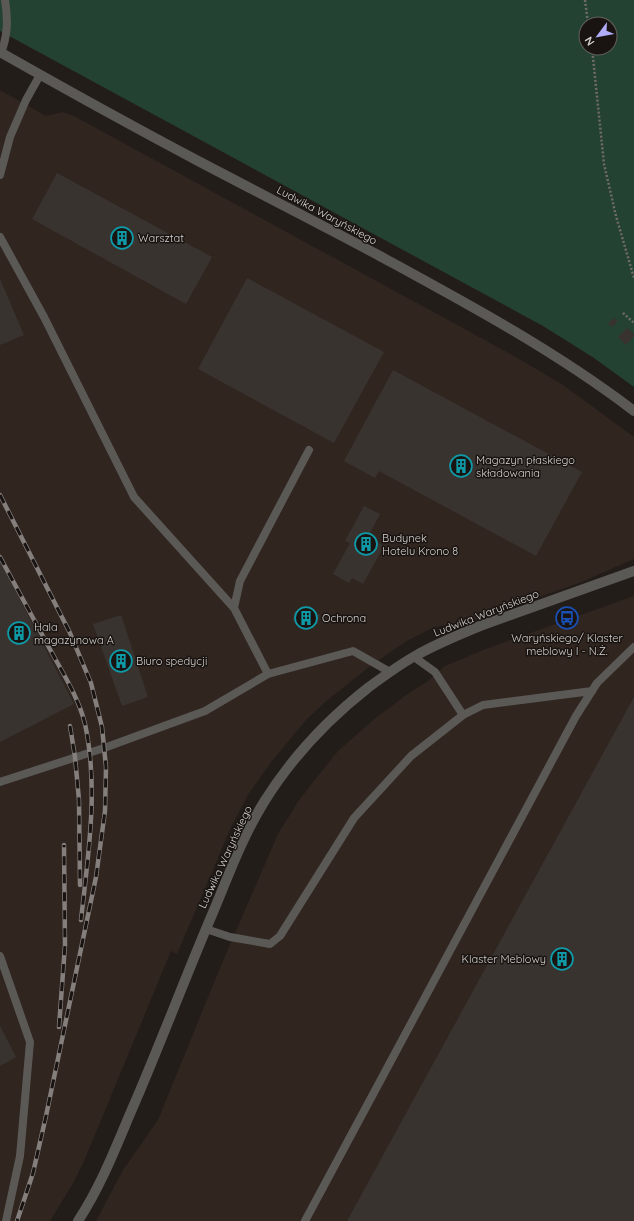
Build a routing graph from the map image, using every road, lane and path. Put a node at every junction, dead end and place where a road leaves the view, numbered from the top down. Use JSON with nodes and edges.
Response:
{"nodes":[{"id":1,"x":5,"y":0,"type":"edge"},
{"id":2,"x":585,"y":0,"type":"edge"},
{"id":3,"x":587,"y":16,"type":"edge"},
{"id":4,"x":0,"y":52,"type":"edge"},
{"id":5,"x":593,"y":56,"type":"edge"},
{"id":6,"x":40,"y":75,"type":"junction"},
{"id":7,"x":0,"y":175,"type":"edge"},
{"id":8,"x":0,"y":237,"type":"edge"},
{"id":9,"x":634,"y":278,"type":"edge"},
{"id":10,"x":623,"y":312,"type":"dead end"},
{"id":11,"x":634,"y":323,"type":"edge"},
{"id":12,"x":634,"y":411,"type":"edge"},
{"id":13,"x":310,"y":450,"type":"dead end"},
{"id":14,"x":634,"y":571,"type":"edge"},
{"id":15,"x":234,"y":608,"type":"junction"},
{"id":16,"x":634,"y":647,"type":"edge"},
{"id":17,"x":414,"y":657,"type":"junction"},
{"id":18,"x":390,"y":672,"type":"junction"},
{"id":19,"x":268,"y":674,"type":"junction"},
{"id":20,"x":592,"y":691,"type":"junction"},
{"id":21,"x":463,"y":715,"type":"junction"},
{"id":22,"x":0,"y":782,"type":"edge"},
{"id":23,"x":206,"y":929,"type":"junction"},
{"id":24,"x":0,"y":956,"type":"edge"},
{"id":25,"x":6,"y":1221,"type":"edge"},
{"id":26,"x":78,"y":1221,"type":"edge"},
{"id":27,"x":305,"y":1221,"type":"edge"}],
"edges":[{"from":1,"to":4,"type":"lane"},
{"from":2,"to":3,"type":"path"},
{"from":4,"to":6,"type":"street","name":"Ludwika Waryńskiego"},
{"from":5,"to":9,"type":"path"},
{"from":6,"to":7,"type":"lane"},
{"from":6,"to":12,"type":"street","name":"Ludwika Waryńskiego"},
{"from":8,"to":15,"type":"lane"},
{"from":10,"to":11,"type":"path"},
{"from":13,"to":15,"type":"lane"},
{"from":14,"to":17,"type":"street","name":"Ludwika Waryńskiego"},
{"from":15,"to":19,"type":"lane"},
{"from":16,"to":20,"type":"lane"},
{"from":17,"to":18,"type":"street","name":"Ludwika Waryńskiego"},
{"from":17,"to":21,"type":"lane"},
{"from":18,"to":19,"type":"lane"},
{"from":18,"to":23,"type":"street","name":"Ludwika Waryńskiego"},
{"from":19,"to":22,"type":"lane"},
{"from":20,"to":21,"type":"lane"},
{"from":20,"to":27,"type":"lane"},
{"from":21,"to":23,"type":"lane"},
{"from":23,"to":26,"type":"street","name":"Ludwika Waryńskiego"},
{"from":24,"to":25,"type":"lane"}]}
